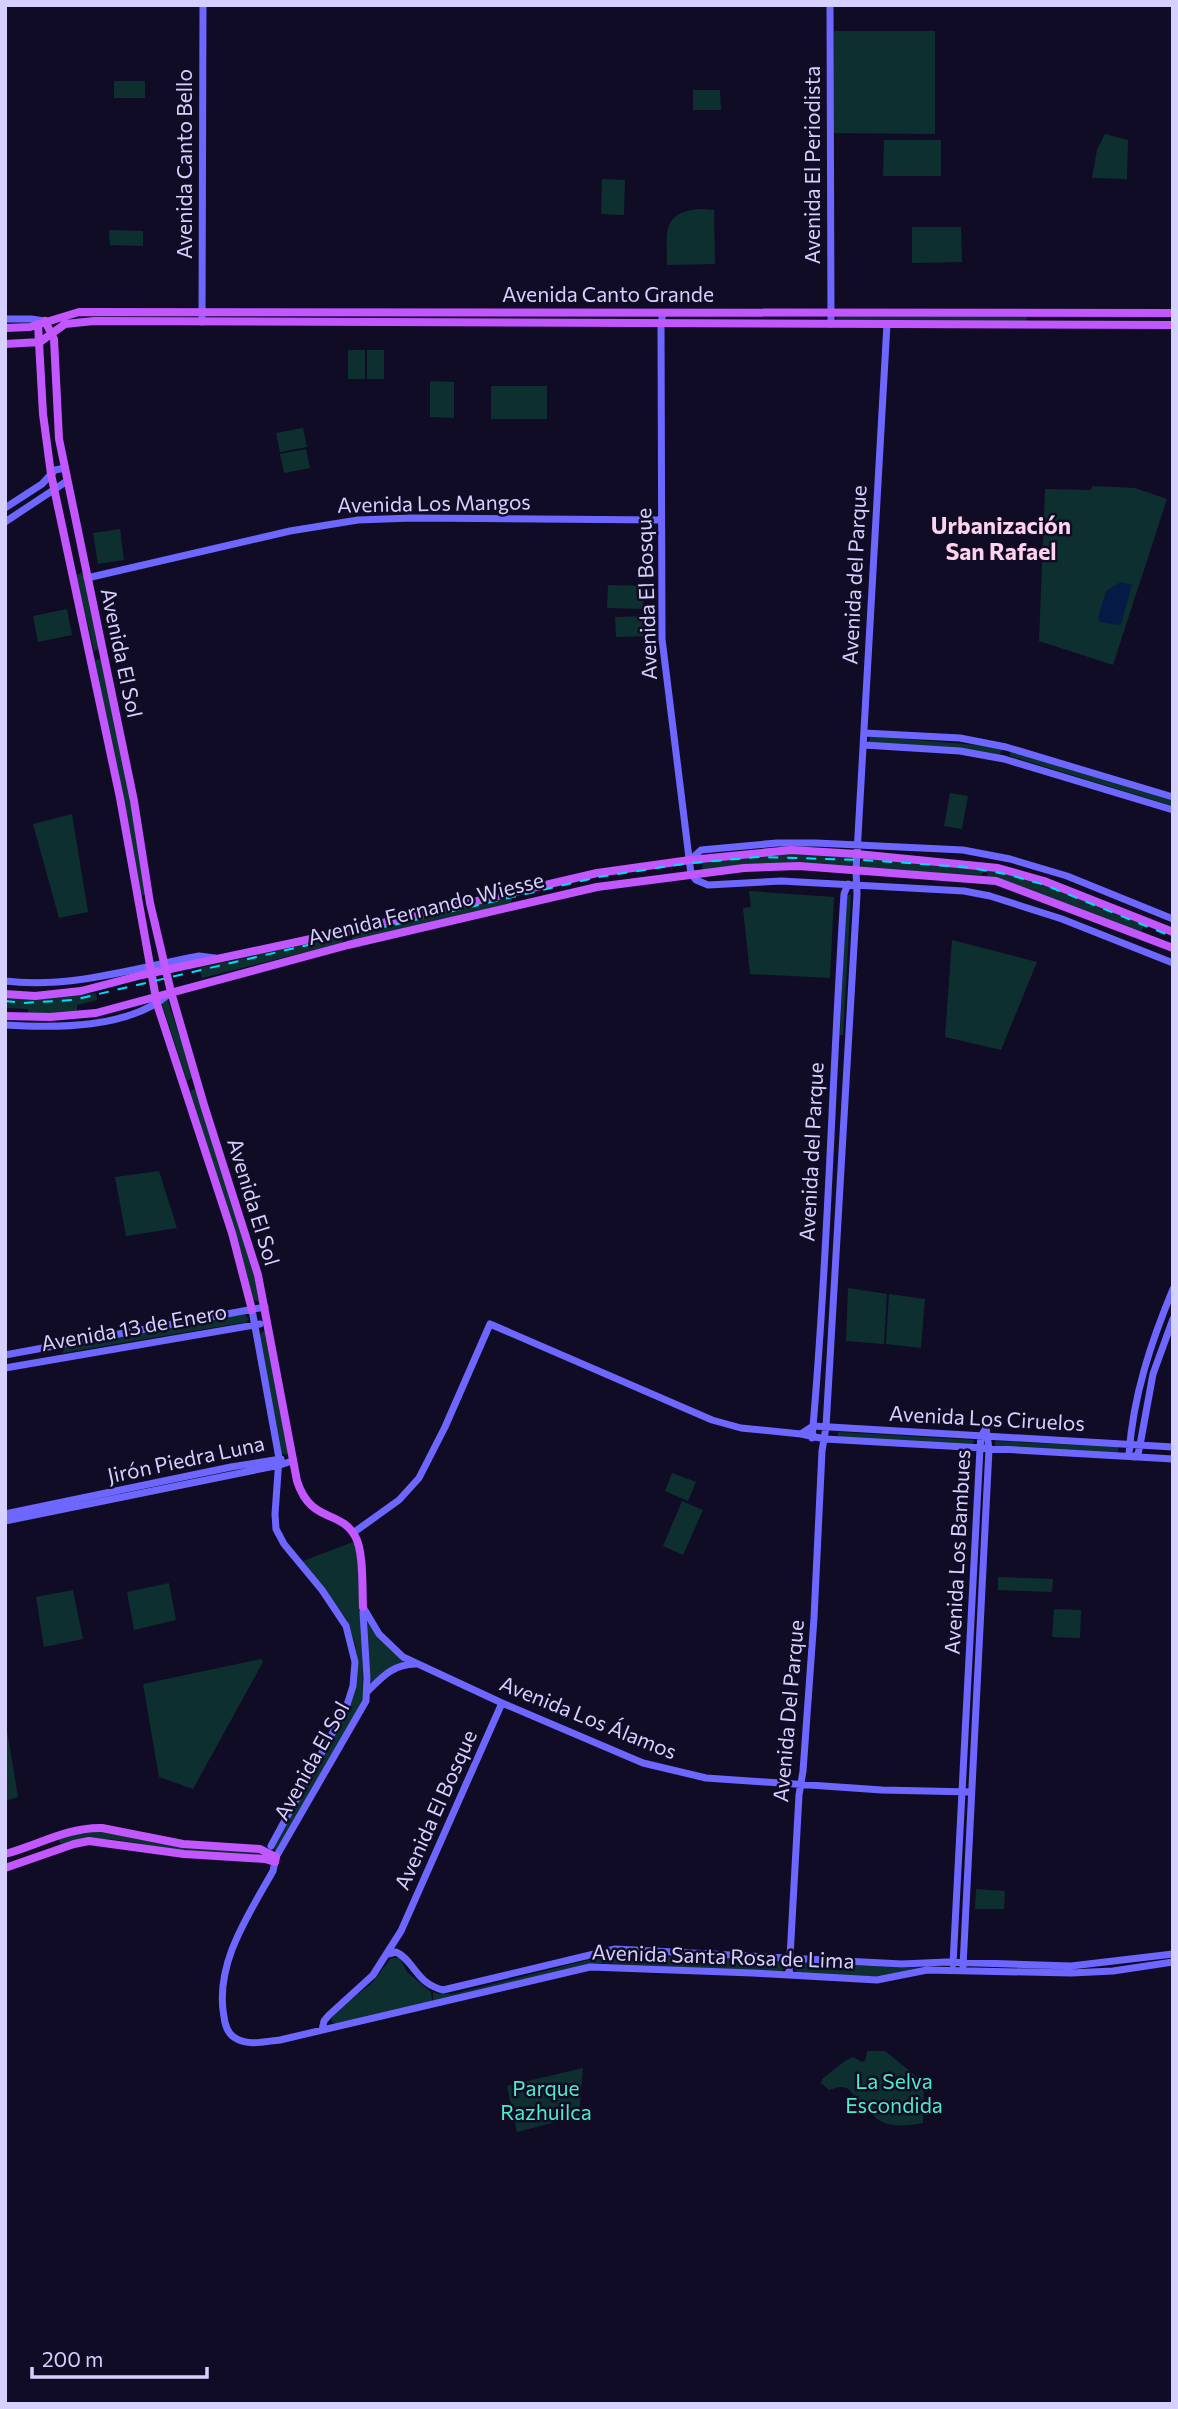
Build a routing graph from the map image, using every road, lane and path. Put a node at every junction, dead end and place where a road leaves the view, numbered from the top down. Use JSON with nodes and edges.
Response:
{"nodes":[{"id":1,"x":202,"y":5,"type":"edge"},
{"id":2,"x":830,"y":5,"type":"edge"},
{"id":3,"x":663,"y":313,"type":"junction"},
{"id":4,"x":831,"y":313,"type":"junction"},
{"id":5,"x":1149,"y":313,"type":"junction"},
{"id":6,"x":1173,"y":313,"type":"edge"},
{"id":7,"x":202,"y":318,"type":"junction"},
{"id":8,"x":5,"y":319,"type":"edge"},
{"id":9,"x":42,"y":323,"type":"junction"},
{"id":10,"x":661,"y":323,"type":"junction"},
{"id":11,"x":831,"y":324,"type":"junction"},
{"id":12,"x":887,"y":324,"type":"junction"},
{"id":13,"x":1151,"y":325,"type":"junction"},
{"id":14,"x":1173,"y":325,"type":"edge"},
{"id":15,"x":5,"y":328,"type":"edge"},
{"id":16,"x":51,"y":332,"type":"junction"},
{"id":17,"x":40,"y":342,"type":"junction"},
{"id":18,"x":5,"y":344,"type":"edge"},
{"id":19,"x":65,"y":468,"type":"junction"},
{"id":20,"x":51,"y":474,"type":"junction"},
{"id":21,"x":67,"y":481,"type":"junction"},
{"id":22,"x":55,"y":490,"type":"junction"},
{"id":23,"x":5,"y":508,"type":"edge"},
{"id":24,"x":661,"y":520,"type":"junction"},
{"id":25,"x":5,"y":522,"type":"edge"},
{"id":26,"x":87,"y":578,"type":"junction"},
{"id":27,"x":864,"y":733,"type":"junction"},
{"id":28,"x":864,"y":745,"type":"junction"},
{"id":29,"x":1173,"y":797,"type":"edge"},
{"id":30,"x":1173,"y":810,"type":"edge"},
{"id":31,"x":858,"y":844,"type":"junction"},
{"id":32,"x":857,"y":854,"type":"junction"},
{"id":33,"x":690,"y":860,"type":"junction"},
{"id":34,"x":640,"y":867,"type":"junction"},
{"id":35,"x":856,"y":870,"type":"junction"},
{"id":36,"x":691,"y":874,"type":"junction"},
{"id":37,"x":642,"y":879,"type":"junction"},
{"id":38,"x":553,"y":883,"type":"junction"},
{"id":39,"x":848,"y":885,"type":"junction"},
{"id":40,"x":857,"y":885,"type":"junction"},
{"id":41,"x":556,"y":896,"type":"junction"},
{"id":42,"x":1173,"y":919,"type":"edge"},
{"id":43,"x":1173,"y":932,"type":"edge"},
{"id":44,"x":1173,"y":948,"type":"edge"},
{"id":45,"x":1173,"y":962,"type":"edge"},
{"id":46,"x":165,"y":966,"type":"junction"},
{"id":47,"x":150,"y":969,"type":"junction"},
{"id":48,"x":5,"y":981,"type":"edge"},
{"id":49,"x":171,"y":992,"type":"junction"},
{"id":50,"x":5,"y":994,"type":"edge"},
{"id":51,"x":156,"y":1000,"type":"junction"},
{"id":52,"x":5,"y":1016,"type":"edge"},
{"id":53,"x":5,"y":1025,"type":"edge"},
{"id":54,"x":198,"y":1083,"type":"junction"},
{"id":55,"x":184,"y":1088,"type":"junction"},
{"id":56,"x":1173,"y":1289,"type":"edge"},
{"id":57,"x":265,"y":1307,"type":"junction"},
{"id":58,"x":253,"y":1310,"type":"junction"},
{"id":59,"x":1173,"y":1319,"type":"edge"},
{"id":60,"x":268,"y":1322,"type":"junction"},
{"id":61,"x":256,"y":1324,"type":"junction"},
{"id":62,"x":5,"y":1355,"type":"edge"},
{"id":63,"x":818,"y":1361,"type":"junction"},
{"id":64,"x":830,"y":1362,"type":"junction"},
{"id":65,"x":5,"y":1368,"type":"edge"},
{"id":66,"x":813,"y":1426,"type":"junction"},
{"id":67,"x":826,"y":1427,"type":"junction"},
{"id":68,"x":801,"y":1434,"type":"junction"},
{"id":69,"x":812,"y":1437,"type":"junction"},
{"id":70,"x":985,"y":1437,"type":"junction"},
{"id":71,"x":824,"y":1439,"type":"junction"},
{"id":72,"x":1129,"y":1444,"type":"junction"},
{"id":73,"x":1140,"y":1445,"type":"junction"},
{"id":74,"x":1173,"y":1447,"type":"edge"},
{"id":75,"x":985,"y":1448,"type":"junction"},
{"id":76,"x":822,"y":1451,"type":"junction"},
{"id":77,"x":1133,"y":1457,"type":"junction"},
{"id":78,"x":1173,"y":1459,"type":"edge"},
{"id":79,"x":292,"y":1461,"type":"junction"},
{"id":80,"x":279,"y":1462,"type":"junction"},
{"id":81,"x":5,"y":1514,"type":"edge"},
{"id":82,"x":5,"y":1521,"type":"edge"},
{"id":83,"x":354,"y":1533,"type":"junction"},
{"id":84,"x":363,"y":1607,"type":"junction"},
{"id":85,"x":416,"y":1664,"type":"junction"},
{"id":86,"x":367,"y":1692,"type":"junction"},
{"id":87,"x":502,"y":1703,"type":"junction"},
{"id":88,"x":801,"y":1784,"type":"junction"},
{"id":89,"x":967,"y":1793,"type":"junction"},
{"id":90,"x":55,"y":1836,"type":"junction"},
{"id":91,"x":61,"y":1848,"type":"junction"},
{"id":92,"x":268,"y":1853,"type":"junction"},
{"id":93,"x":5,"y":1854,"type":"edge"},
{"id":94,"x":276,"y":1860,"type":"junction"},
{"id":95,"x":5,"y":1868,"type":"edge"},
{"id":96,"x":401,"y":1931,"type":"junction"},
{"id":97,"x":388,"y":1954,"type":"junction"},
{"id":98,"x":1173,"y":1954,"type":"edge"},
{"id":99,"x":405,"y":1958,"type":"junction"},
{"id":100,"x":790,"y":1959,"type":"junction"},
{"id":101,"x":1173,"y":1962,"type":"edge"},
{"id":102,"x":953,"y":1966,"type":"junction"},
{"id":103,"x":963,"y":1966,"type":"junction"},
{"id":104,"x":789,"y":1975,"type":"junction"},
{"id":105,"x":322,"y":2030,"type":"junction"},
{"id":106,"x":237,"y":2039,"type":"joint"}],
"edges":[{"from":1,"to":7,"type":"main road","name":"Avenida Canto Bello"},
{"from":2,"to":4,"type":"main road","name":"Avenida El Periodista"},
{"from":3,"to":4,"type":"main road","name":"Avenida Canto Grande"},
{"from":3,"to":7,"type":"main road","name":"Avenida Canto Grande"},
{"from":3,"to":10,"type":"main road","name":"Avenida El Bosque"},
{"from":4,"to":5,"type":"main road","name":"Avenida Canto Grande"},
{"from":4,"to":11,"type":"main road","name":"Avenida El Periodista"},
{"from":5,"to":6,"type":"main road","name":"Avenida Canto Grande"},
{"from":5,"to":13,"type":"main road"},
{"from":7,"to":9,"type":"main road","name":"Avenida Canto Grande"},
{"from":7,"to":10,"type":"main road","name":"Avenida Canto Grande"},
{"from":7,"to":16,"type":"main road","name":"Avenida Canto Grande"},
{"from":8,"to":9,"type":"main road"},
{"from":9,"to":15,"type":"main road","name":"Avenida Canto Grande"},
{"from":9,"to":16,"type":"main road","name":"Avenida El Sol"},
{"from":9,"to":17,"type":"main road","name":"Avenida El Sol"},
{"from":10,"to":11,"type":"main road","name":"Avenida Canto Grande"},
{"from":10,"to":24,"type":"main road","name":"Avenida El Bosque"},
{"from":11,"to":12,"type":"main road","name":"Avenida Canto Grande"},
{"from":12,"to":13,"type":"main road","name":"Avenida Canto Grande"},
{"from":12,"to":27,"type":"main road","name":"Avenida del Parque"},
{"from":13,"to":14,"type":"main road","name":"Avenida Canto Grande"},
{"from":16,"to":17,"type":"main road"},
{"from":16,"to":19,"type":"main road","name":"Avenida El Sol"},
{"from":17,"to":18,"type":"main road"},
{"from":17,"to":20,"type":"main road","name":"Avenida El Sol"},
{"from":19,"to":20,"type":"main road"},
{"from":19,"to":21,"type":"main road","name":"Avenida El Sol"},
{"from":20,"to":22,"type":"main road","name":"Avenida El Sol"},
{"from":20,"to":23,"type":"main road"},
{"from":21,"to":22,"type":"main road"},
{"from":21,"to":26,"type":"main road","name":"Avenida El Sol"},
{"from":22,"to":25,"type":"main road"},
{"from":22,"to":47,"type":"main road","name":"Avenida El Sol"},
{"from":24,"to":26,"type":"main road","name":"Avenida Los Mangos"},
{"from":24,"to":33,"type":"main road","name":"Avenida El Bosque"},
{"from":26,"to":46,"type":"main road","name":"Avenida El Sol"},
{"from":27,"to":28,"type":"main road","name":"Avenida del Parque"},
{"from":27,"to":29,"type":"main road"},
{"from":28,"to":30,"type":"main road"},
{"from":28,"to":31,"type":"main road","name":"Avenida del Parque"},
{"from":31,"to":32,"type":"main road","name":"Avenida del Parque"},
{"from":31,"to":33,"type":"main road","name":"Avenida Fernando Wiesse"},
{"from":31,"to":42,"type":"main road","name":"Avenida Fernando Wiesse"},
{"from":32,"to":33,"type":"main road","name":"Avenida Fernando Wiesse"},
{"from":32,"to":35,"type":"main road","name":"Avenida del Parque"},
{"from":32,"to":43,"type":"main road","name":"Avenida Fernando Wiesse"},
{"from":33,"to":34,"type":"main road","name":"Avenida Fernando Wiesse"},
{"from":33,"to":36,"type":"main road","name":"Avenida El Bosque"},
{"from":34,"to":37,"type":"main road"},
{"from":34,"to":38,"type":"main road","name":"Avenida Fernando Wiesse"},
{"from":35,"to":36,"type":"main road","name":"Avenida Fernando Wiesse"},
{"from":35,"to":39,"type":"main road","name":"Avenida del Parque"},
{"from":35,"to":40,"type":"main road","name":"Avenida del Parque"},
{"from":35,"to":44,"type":"main road","name":"Avenida Fernando Wiesse"},
{"from":36,"to":37,"type":"main road","name":"Avenida Fernando Wiesse"},
{"from":36,"to":39,"type":"main road","name":"Avenida Fernando Wiesse"},
{"from":37,"to":41,"type":"main road","name":"Avenida Fernando Wiesse"},
{"from":38,"to":41,"type":"main road"},
{"from":38,"to":46,"type":"main road","name":"Avenida Fernando Wiesse"},
{"from":39,"to":40,"type":"main road","name":"Avenida Fernando Wiesse"},
{"from":39,"to":63,"type":"main road","name":"Avenida del Parque"},
{"from":40,"to":45,"type":"main road","name":"Avenida Fernando Wiesse"},
{"from":40,"to":64,"type":"main road","name":"Avenida del Parque"},
{"from":41,"to":49,"type":"main road","name":"Avenida Fernando Wiesse"},
{"from":46,"to":47,"type":"main road","name":"Avenida Fernando Wiesse"},
{"from":46,"to":49,"type":"main road","name":"Avenida El Sol"},
{"from":47,"to":48,"type":"main road"},
{"from":47,"to":50,"type":"main road","name":"Avenida Fernando Wiesse"},
{"from":47,"to":51,"type":"main road","name":"Avenida El Sol"},
{"from":49,"to":51,"type":"main road","name":"Avenida Fernando Wiesse"},
{"from":49,"to":54,"type":"main road","name":"Avenida El Sol"},
{"from":51,"to":52,"type":"main road","name":"Avenida Fernando Wiesse"},
{"from":51,"to":53,"type":"main road"},
{"from":51,"to":55,"type":"main road","name":"Avenida El Sol"},
{"from":54,"to":55,"type":"main road"},
{"from":54,"to":57,"type":"main road","name":"Avenida El Sol"},
{"from":55,"to":58,"type":"main road","name":"Avenida El Sol"},
{"from":56,"to":72,"type":"main road"},
{"from":57,"to":58,"type":"main road","name":"Avenida 13 de Enero"},
{"from":57,"to":60,"type":"main road","name":"Avenida El Sol"},
{"from":58,"to":61,"type":"main road","name":"Avenida El Sol"},
{"from":58,"to":62,"type":"main road","name":"Avenida 13 de Enero"},
{"from":59,"to":73,"type":"main road"},
{"from":60,"to":61,"type":"main road","name":"Avenida 13 de Enero"},
{"from":60,"to":79,"type":"main road","name":"Avenida El Sol"},
{"from":61,"to":65,"type":"main road","name":"Avenida 13 de Enero"},
{"from":61,"to":80,"type":"main road","name":"Avenida El Sol"},
{"from":63,"to":64,"type":"main road"},
{"from":63,"to":66,"type":"main road","name":"Avenida del Parque"},
{"from":64,"to":67,"type":"main road","name":"Avenida del Parque"},
{"from":66,"to":67,"type":"main road","name":"Avenida Los Ciruelos"},
{"from":66,"to":68,"type":"main road"},
{"from":66,"to":69,"type":"main road","name":"Avenida del Parque"},
{"from":67,"to":70,"type":"main road","name":"Avenida Los Ciruelos"},
{"from":67,"to":71,"type":"main road","name":"Avenida Del Parque"},
{"from":68,"to":69,"type":"main road","name":"Avenida Los Ciruelos"},
{"from":68,"to":83,"type":"main road","name":"Avenida Los Ciruelos"},
{"from":69,"to":71,"type":"main road","name":"Avenida Los Ciruelos"},
{"from":69,"to":76,"type":"main road"},
{"from":70,"to":72,"type":"main road","name":"Avenida Los Ciruelos"},
{"from":70,"to":75,"type":"main road","name":"Avenida Los Bambues"},
{"from":71,"to":75,"type":"main road","name":"Avenida Los Ciruelos"},
{"from":71,"to":76,"type":"main road","name":"Avenida Del Parque"},
{"from":72,"to":73,"type":"main road","name":"Avenida Los Ciruelos"},
{"from":72,"to":77,"type":"main road"},
{"from":73,"to":74,"type":"main road","name":"Avenida Los Ciruelos"},
{"from":73,"to":77,"type":"main road"},
{"from":75,"to":77,"type":"main road","name":"Avenida Los Ciruelos"},
{"from":75,"to":89,"type":"main road","name":"Avenida Los Bambues"},
{"from":76,"to":88,"type":"main road","name":"Avenida Del Parque"},
{"from":77,"to":78,"type":"main road","name":"Avenida Los Ciruelos"},
{"from":79,"to":80,"type":"main road","name":"Jirón Piedra Luna"},
{"from":79,"to":83,"type":"main road","name":"Avenida El Sol"},
{"from":80,"to":81,"type":"main road","name":"Jirón Piedra Luna"},
{"from":80,"to":82,"type":"main road","name":"Jirón Piedra Luna"},
{"from":80,"to":92,"type":"main road","name":"Avenida El Sol"},
{"from":83,"to":84,"type":"main road","name":"Avenida El Sol"},
{"from":84,"to":85,"type":"main road","name":"Avenida Los Álamos"},
{"from":84,"to":86,"type":"main road","name":"Avenida El Sol"},
{"from":85,"to":86,"type":"main road"},
{"from":85,"to":87,"type":"main road","name":"Avenida Los Álamos"},
{"from":86,"to":94,"type":"main road","name":"Avenida El Sol"},
{"from":87,"to":88,"type":"main road","name":"Avenida Los Álamos"},
{"from":87,"to":96,"type":"main road","name":"Avenida El Bosque"},
{"from":88,"to":89,"type":"main road","name":"Avenida Los Álamos"},
{"from":88,"to":100,"type":"main road","name":"Avenida Del Parque"},
{"from":89,"to":102,"type":"main road","name":"Avenida Los Bambues"},
{"from":89,"to":103,"type":"main road","name":"Avenida Los Bambues"},
{"from":90,"to":91,"type":"main road"},
{"from":90,"to":92,"type":"main road"},
{"from":90,"to":93,"type":"main road"},
{"from":91,"to":92,"type":"main road"},
{"from":91,"to":95,"type":"main road"},
{"from":92,"to":94,"type":"main road"},
{"from":94,"to":106,"type":"main road","name":"Avenida El Sol"},
{"from":96,"to":97,"type":"main road","name":"Avenida El Bosque"},
{"from":96,"to":99,"type":"main road"},
{"from":97,"to":99,"type":"main road"},
{"from":97,"to":105,"type":"main road","name":"Avenida El Bosque"},
{"from":98,"to":103,"type":"main road","name":"Avenida Santa Rosa de Lima"},
{"from":99,"to":100,"type":"main road","name":"Avenida Santa Rosa de Lima"},
{"from":100,"to":102,"type":"main road","name":"Avenida Santa Rosa de Lima"},
{"from":100,"to":104,"type":"main road","name":"Avenida Del Parque"},
{"from":101,"to":103,"type":"main road","name":"Avenida Santa Rosa de Lima"},
{"from":102,"to":103,"type":"main road","name":"Avenida Santa Rosa de Lima"},
{"from":102,"to":104,"type":"main road","name":"Avenida Santa Rosa de Lima"},
{"from":104,"to":105,"type":"main road","name":"Avenida Santa Rosa de Lima"},
{"from":105,"to":106,"type":"main road","name":"Avenida Santa Rosa de Lima"}]}
